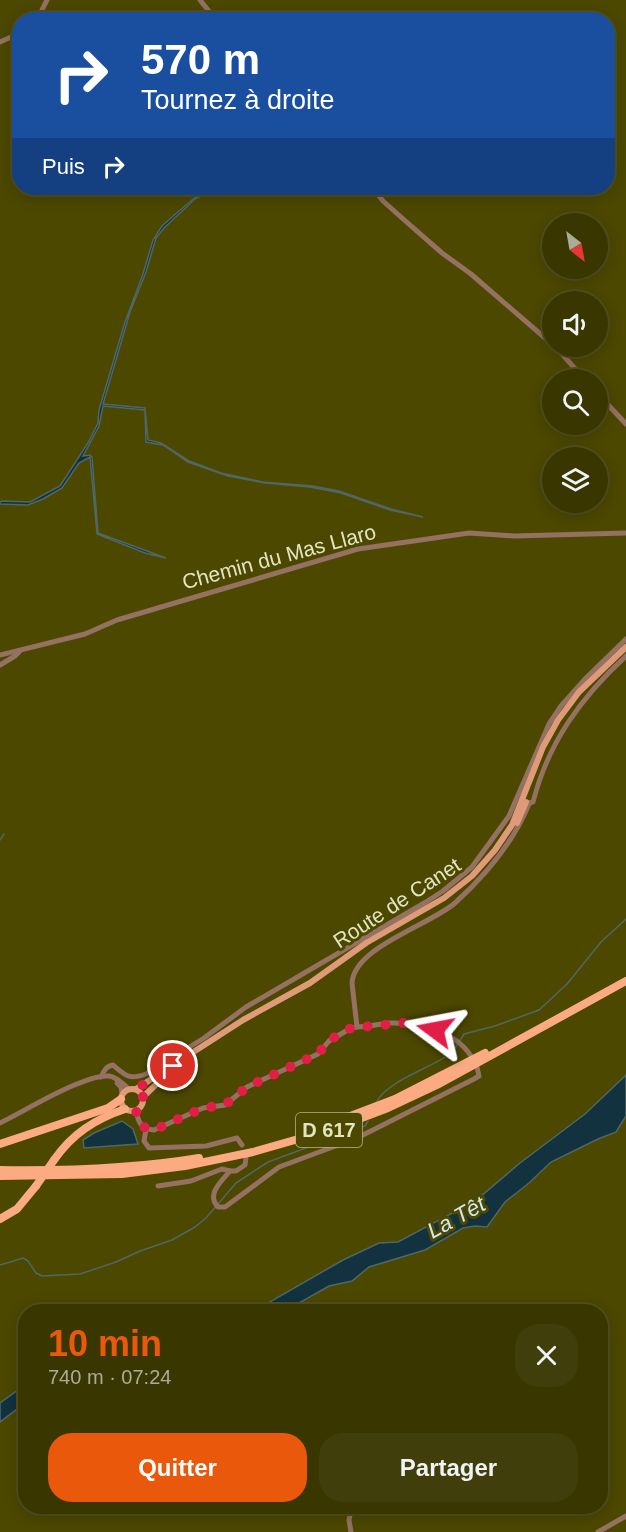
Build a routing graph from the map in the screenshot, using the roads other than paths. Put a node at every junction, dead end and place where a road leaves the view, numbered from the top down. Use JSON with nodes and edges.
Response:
{"nodes":[{"id":1,"x":200,"y":0,"type":"edge"},
{"id":2,"x":210,"y":12,"type":"edge"},
{"id":3,"x":378,"y":195,"type":"edge"},
{"id":4,"x":542,"y":335,"type":"edge"},
{"id":5,"x":565,"y":357,"type":"edge"},
{"id":6,"x":575,"y":369,"type":"edge"},
{"id":7,"x":608,"y":405,"type":"edge"},
{"id":8,"x":626,"y":424,"type":"edge"},
{"id":9,"x":626,"y":533,"type":"edge"},
{"id":10,"x":626,"y":639,"type":"edge"},
{"id":11,"x":626,"y":649,"type":"edge"},
{"id":12,"x":20,"y":651,"type":"junction"},
{"id":13,"x":0,"y":655,"type":"edge"},
{"id":14,"x":626,"y":657,"type":"edge"},
{"id":15,"x":0,"y":666,"type":"edge"},
{"id":16,"x":528,"y":803,"type":"junction"},
{"id":17,"x":626,"y":978,"type":"edge"},
{"id":18,"x":357,"y":1027,"type":"junction"},
{"id":19,"x":471,"y":1056,"type":"dead end"},
{"id":20,"x":477,"y":1067,"type":"dead end"},
{"id":21,"x":101,"y":1077,"type":"junction"},
{"id":22,"x":133,"y":1089,"type":"junction"},
{"id":23,"x":122,"y":1096,"type":"junction"},
{"id":24,"x":143,"y":1097,"type":"junction"},
{"id":25,"x":125,"y":1109,"type":"junction"},
{"id":26,"x":136,"y":1110,"type":"junction"},
{"id":27,"x":0,"y":1123,"type":"edge"},
{"id":28,"x":146,"y":1129,"type":"junction"},
{"id":29,"x":0,"y":1144,"type":"edge"},
{"id":30,"x":242,"y":1145,"type":"dead end"},
{"id":31,"x":246,"y":1158,"type":"dead end"},
{"id":32,"x":0,"y":1170,"type":"edge"},
{"id":33,"x":230,"y":1171,"type":"junction"},
{"id":34,"x":0,"y":1176,"type":"edge"},
{"id":35,"x":158,"y":1186,"type":"dead end"},
{"id":36,"x":0,"y":1219,"type":"edge"},
{"id":37,"x":350,"y":1514,"type":"edge"},
{"id":38,"x":626,"y":1516,"type":"edge"},
{"id":39,"x":351,"y":1532,"type":"edge"},
{"id":40,"x":598,"y":1532,"type":"edge"}],
"edges":[{"from":1,"to":2,"type":"street"},
{"from":3,"to":4,"type":"street"},
{"from":5,"to":6,"type":"street"},
{"from":7,"to":8,"type":"street"},
{"from":9,"to":12,"type":"street","name":"Chemin du Mas Llaro"},
{"from":10,"to":21,"type":"street"},
{"from":11,"to":16,"type":"main road","name":"Route de Canet"},
{"from":11,"to":22,"type":"main road","name":"Route de Canet"},
{"from":12,"to":13,"type":"street","name":"Chemin du Mas Llaro"},
{"from":12,"to":15,"type":"street","name":"Chemin du Mas Llaro"},
{"from":14,"to":16,"type":"street"},
{"from":16,"to":18,"type":"street"},
{"from":16,"to":24,"type":"main road","name":"Route de Canet"},
{"from":17,"to":32,"type":"highway","number":"D 617"},
{"from":17,"to":34,"type":"highway","number":"D 617"},
{"from":18,"to":19,"type":"street"},
{"from":18,"to":28,"type":"street"},
{"from":20,"to":33,"type":"street"},
{"from":21,"to":22,"type":"street"},
{"from":21,"to":23,"type":"street"},
{"from":21,"to":27,"type":"street"},
{"from":22,"to":23,"type":"main road"},
{"from":22,"to":24,"type":"main road"},
{"from":23,"to":25,"type":"main road"},
{"from":23,"to":29,"type":"highway"},
{"from":24,"to":26,"type":"main road"},
{"from":25,"to":26,"type":"main road"},
{"from":25,"to":36,"type":"highway","bridge":true},
{"from":26,"to":28,"type":"street"},
{"from":28,"to":30,"type":"street"},
{"from":31,"to":33,"type":"street"},
{"from":33,"to":35,"type":"street"},
{"from":37,"to":39,"type":"street"},
{"from":38,"to":40,"type":"street"}]}
